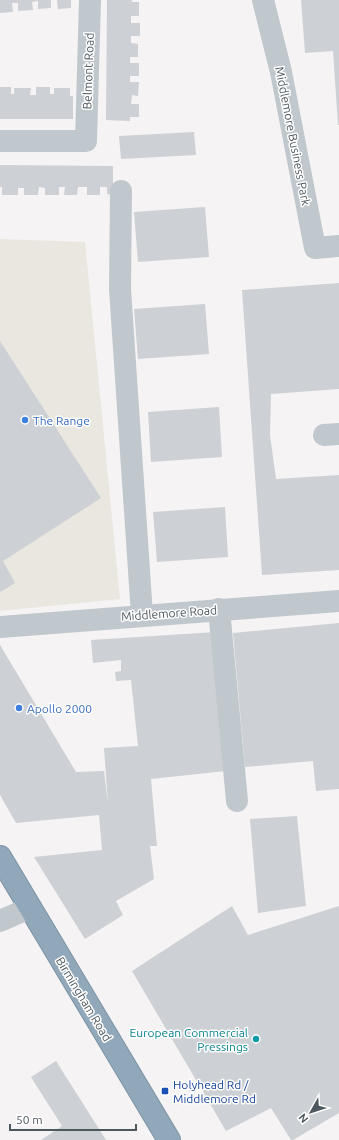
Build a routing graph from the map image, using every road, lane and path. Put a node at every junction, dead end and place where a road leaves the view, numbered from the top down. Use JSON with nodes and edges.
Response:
{"nodes":[{"id":1,"x":90,"y":0,"type":"edge"},
{"id":2,"x":263,"y":0,"type":"edge"},
{"id":3,"x":0,"y":142,"type":"edge"},
{"id":4,"x":121,"y":191,"type":"dead end"},
{"id":5,"x":339,"y":246,"type":"edge"},
{"id":6,"x":339,"y":601,"type":"edge"},
{"id":7,"x":219,"y":610,"type":"junction"},
{"id":8,"x":142,"y":615,"type":"junction"},
{"id":9,"x":0,"y":627,"type":"edge"},
{"id":10,"x":237,"y":801,"type":"dead end"},
{"id":11,"x":0,"y":857,"type":"edge"},
{"id":12,"x":30,"y":908,"type":"junction"},
{"id":13,"x":0,"y":921,"type":"edge"},
{"id":14,"x":169,"y":1140,"type":"edge"}],
"edges":[{"from":1,"to":3,"type":"street","name":"Belmont Road"},
{"from":2,"to":5,"type":"street","name":"Middlemore Business Park"},
{"from":4,"to":8,"type":"street"},
{"from":6,"to":7,"type":"street","name":"Middlemore Road"},
{"from":7,"to":8,"type":"street","name":"Middlemore Road"},
{"from":7,"to":10,"type":"street"},
{"from":8,"to":9,"type":"street","name":"Middlemore Road"},
{"from":11,"to":12,"type":"highway","name":"Birmingham Road"},
{"from":12,"to":13,"type":"street"},
{"from":12,"to":14,"type":"highway","name":"Birmingham Road"}]}
